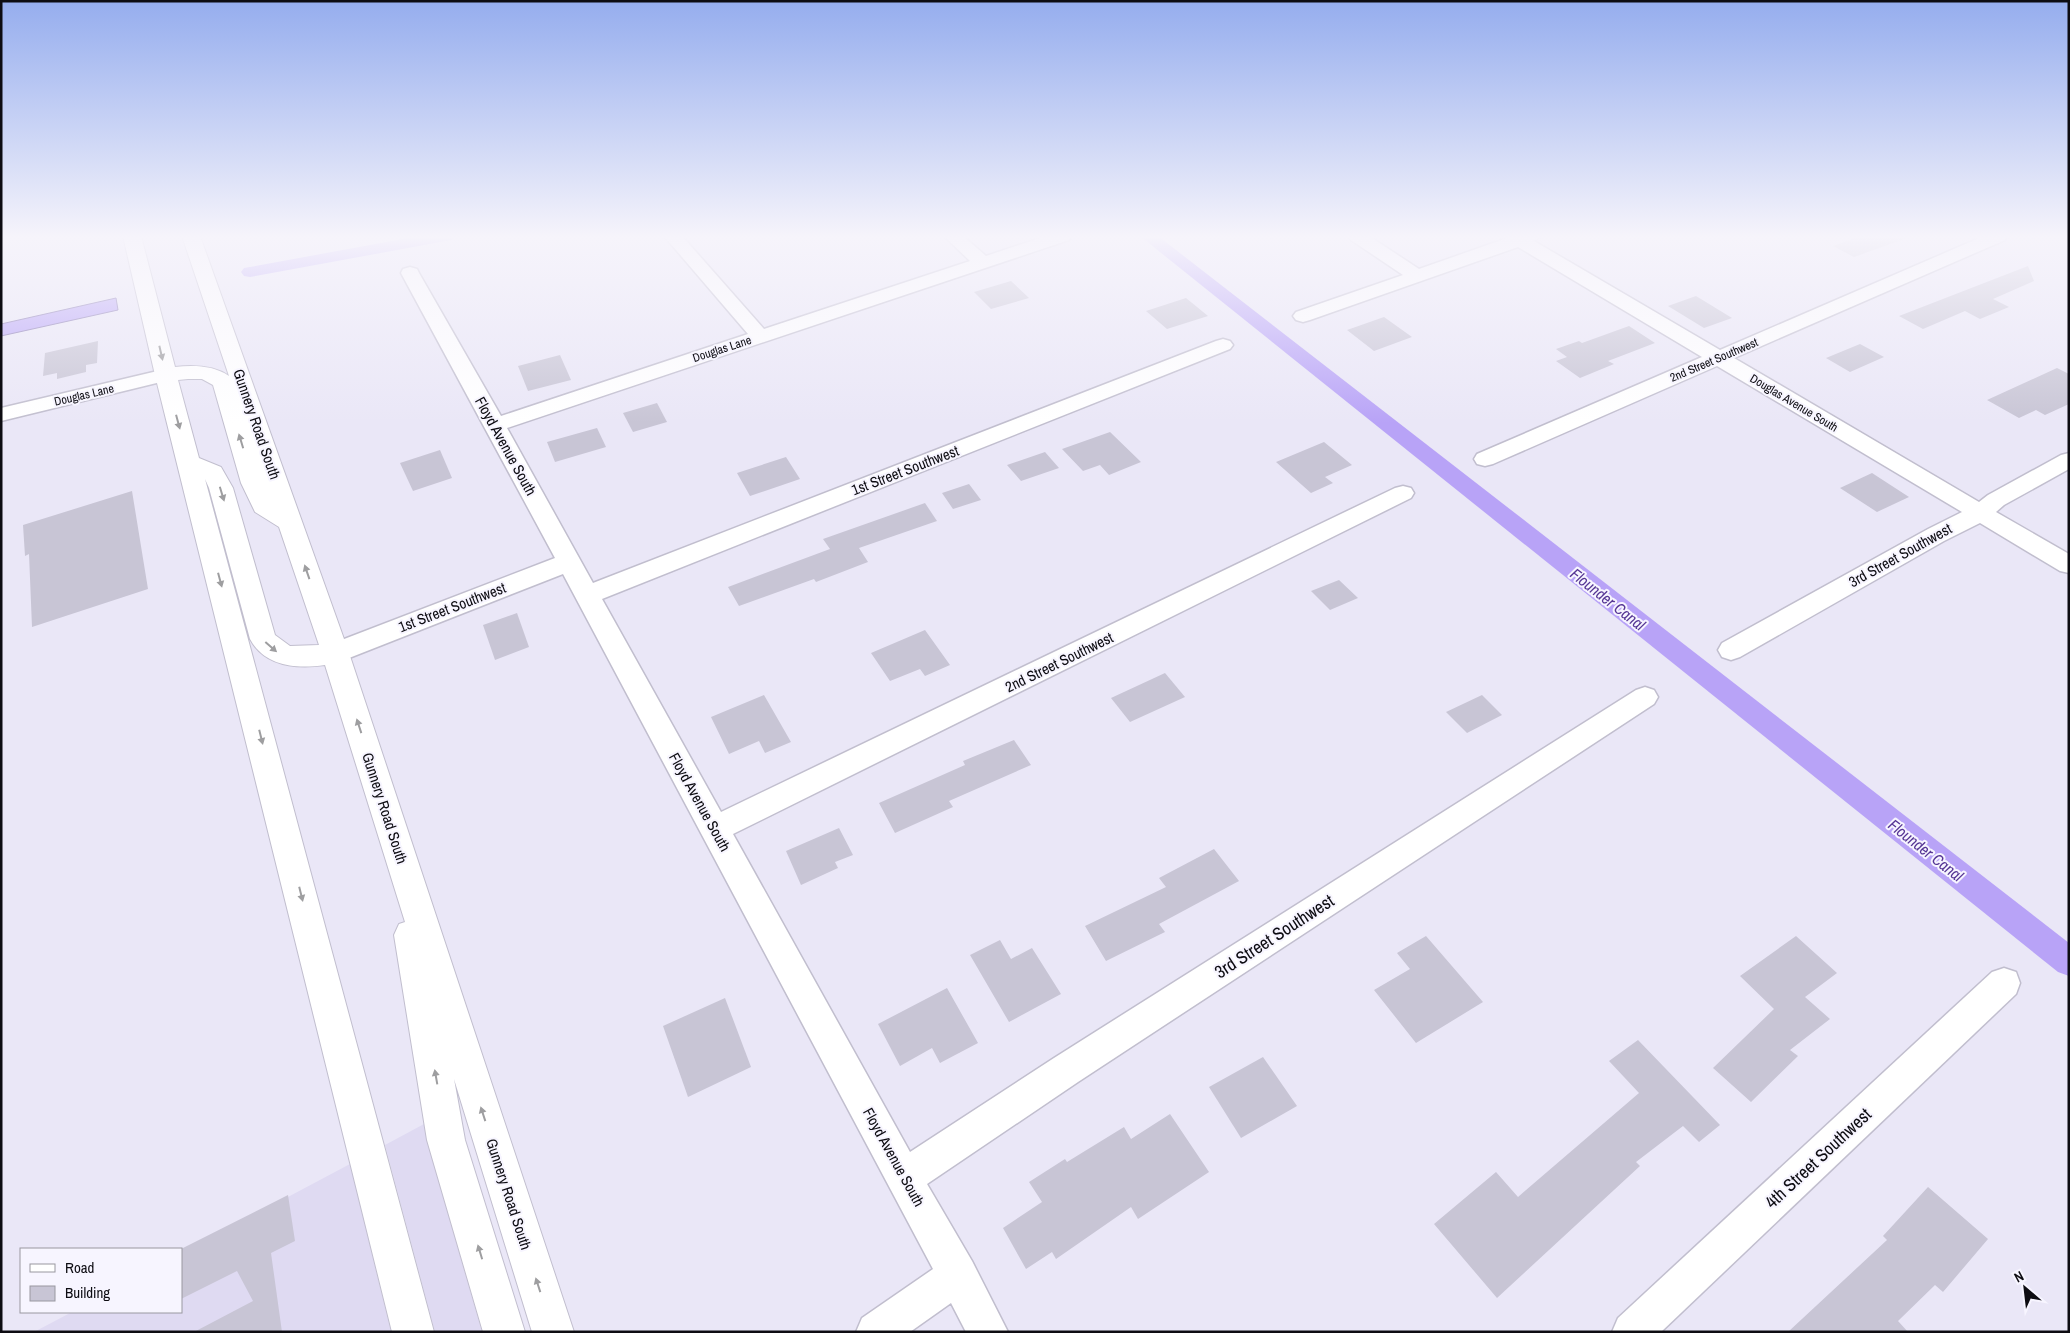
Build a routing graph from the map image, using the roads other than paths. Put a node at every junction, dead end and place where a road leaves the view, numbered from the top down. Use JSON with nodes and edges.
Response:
{"nodes":[{"id":1,"x":147,"y":298,"type":"edge"},
{"id":2,"x":214,"y":298,"type":"edge"},
{"id":3,"x":424,"y":298,"type":"edge"},
{"id":4,"x":727,"y":298,"type":"edge"},
{"id":5,"x":874,"y":298,"type":"edge"},
{"id":6,"x":1354,"y":298,"type":"edge"},
{"id":7,"x":1623,"y":298,"type":"edge"},
{"id":8,"x":1856,"y":298,"type":"edge"},
{"id":9,"x":1303,"y":316,"type":"dead end"},
{"id":10,"x":760,"y":336,"type":"junction"},
{"id":11,"x":1223,"y":345,"type":"dead end"},
{"id":12,"x":1719,"y":358,"type":"junction"},
{"id":13,"x":166,"y":375,"type":"junction"},
{"id":14,"x":1,"y":415,"type":"edge"},
{"id":15,"x":495,"y":425,"type":"junction"},
{"id":16,"x":1485,"y":459,"type":"dead end"},
{"id":17,"x":2069,"y":460,"type":"edge"},
{"id":18,"x":189,"y":463,"type":"junction"},
{"id":19,"x":1403,"y":493,"type":"dead end"},
{"id":20,"x":1980,"y":513,"type":"junction"},
{"id":21,"x":291,"y":523,"type":"junction"},
{"id":22,"x":569,"y":562,"type":"junction"},
{"id":23,"x":2069,"y":565,"type":"edge"},
{"id":24,"x":587,"y":595,"type":"junction"},
{"id":25,"x":1731,"y":650,"type":"dead end"},
{"id":26,"x":335,"y":653,"type":"junction"},
{"id":27,"x":1645,"y":697,"type":"dead end"},
{"id":28,"x":714,"y":829,"type":"junction"},
{"id":29,"x":395,"y":838,"type":"junction"},
{"id":30,"x":2004,"y":984,"type":"dead end"},
{"id":31,"x":905,"y":1176,"type":"junction"},
{"id":32,"x":958,"y":1275,"type":"junction"},
{"id":33,"x":413,"y":1332,"type":"edge"},
{"id":34,"x":504,"y":1332,"type":"edge"},
{"id":35,"x":553,"y":1332,"type":"edge"},
{"id":36,"x":876,"y":1332,"type":"edge"},
{"id":37,"x":988,"y":1332,"type":"edge"},
{"id":38,"x":1632,"y":1332,"type":"edge"}],
"edges":[{"from":1,"to":13,"type":"main road","one_way":true},
{"from":2,"to":21,"type":"main road","name":"Gunnery Road South"},
{"from":3,"to":15,"type":"street","name":"Floyd Avenue South"},
{"from":4,"to":10,"type":"street"},
{"from":5,"to":10,"type":"street","name":"Douglas Lane"},
{"from":6,"to":9,"type":"street"},
{"from":7,"to":12,"type":"street","name":"Douglas Avenue South"},
{"from":8,"to":12,"type":"street","name":"2nd Street Southwest"},
{"from":10,"to":15,"type":"street","name":"Douglas Lane"},
{"from":11,"to":24,"type":"street","name":"1st Street Southwest"},
{"from":12,"to":16,"type":"street","name":"2nd Street Southwest"},
{"from":12,"to":20,"type":"street","name":"Douglas Avenue South"},
{"from":13,"to":14,"type":"street","name":"Douglas Lane"},
{"from":13,"to":18,"type":"main road","one_way":true},
{"from":21,"to":13,"type":"main road","one_way":true},
{"from":15,"to":22,"type":"street","name":"Floyd Avenue South"},
{"from":17,"to":20,"type":"street","name":"3rd Street Southwest"},
{"from":18,"to":26,"type":"main road","one_way":true},
{"from":18,"to":33,"type":"main road","one_way":true},
{"from":19,"to":28,"type":"street","name":"2nd Street Southwest"},
{"from":20,"to":23,"type":"street","name":"Douglas Avenue South"},
{"from":20,"to":25,"type":"street","name":"3rd Street Southwest"},
{"from":26,"to":21,"type":"main road","name":"Gunnery Road South","one_way":true},
{"from":22,"to":24,"type":"street","name":"Floyd Avenue South"},
{"from":22,"to":26,"type":"street","name":"1st Street Southwest"},
{"from":24,"to":28,"type":"street","name":"Floyd Avenue South"},
{"from":29,"to":26,"type":"main road","name":"Gunnery Road South","one_way":true},
{"from":27,"to":31,"type":"street","name":"3rd Street Southwest"},
{"from":28,"to":31,"type":"street","name":"Floyd Avenue South"},
{"from":34,"to":29,"type":"main road","one_way":true},
{"from":35,"to":29,"type":"main road","name":"Gunnery Road South","one_way":true},
{"from":30,"to":38,"type":"street","name":"4th Street Southwest"},
{"from":31,"to":32,"type":"street","name":"Floyd Avenue South"},
{"from":32,"to":36,"type":"street"},
{"from":32,"to":37,"type":"street","name":"Floyd Avenue South"}]}
